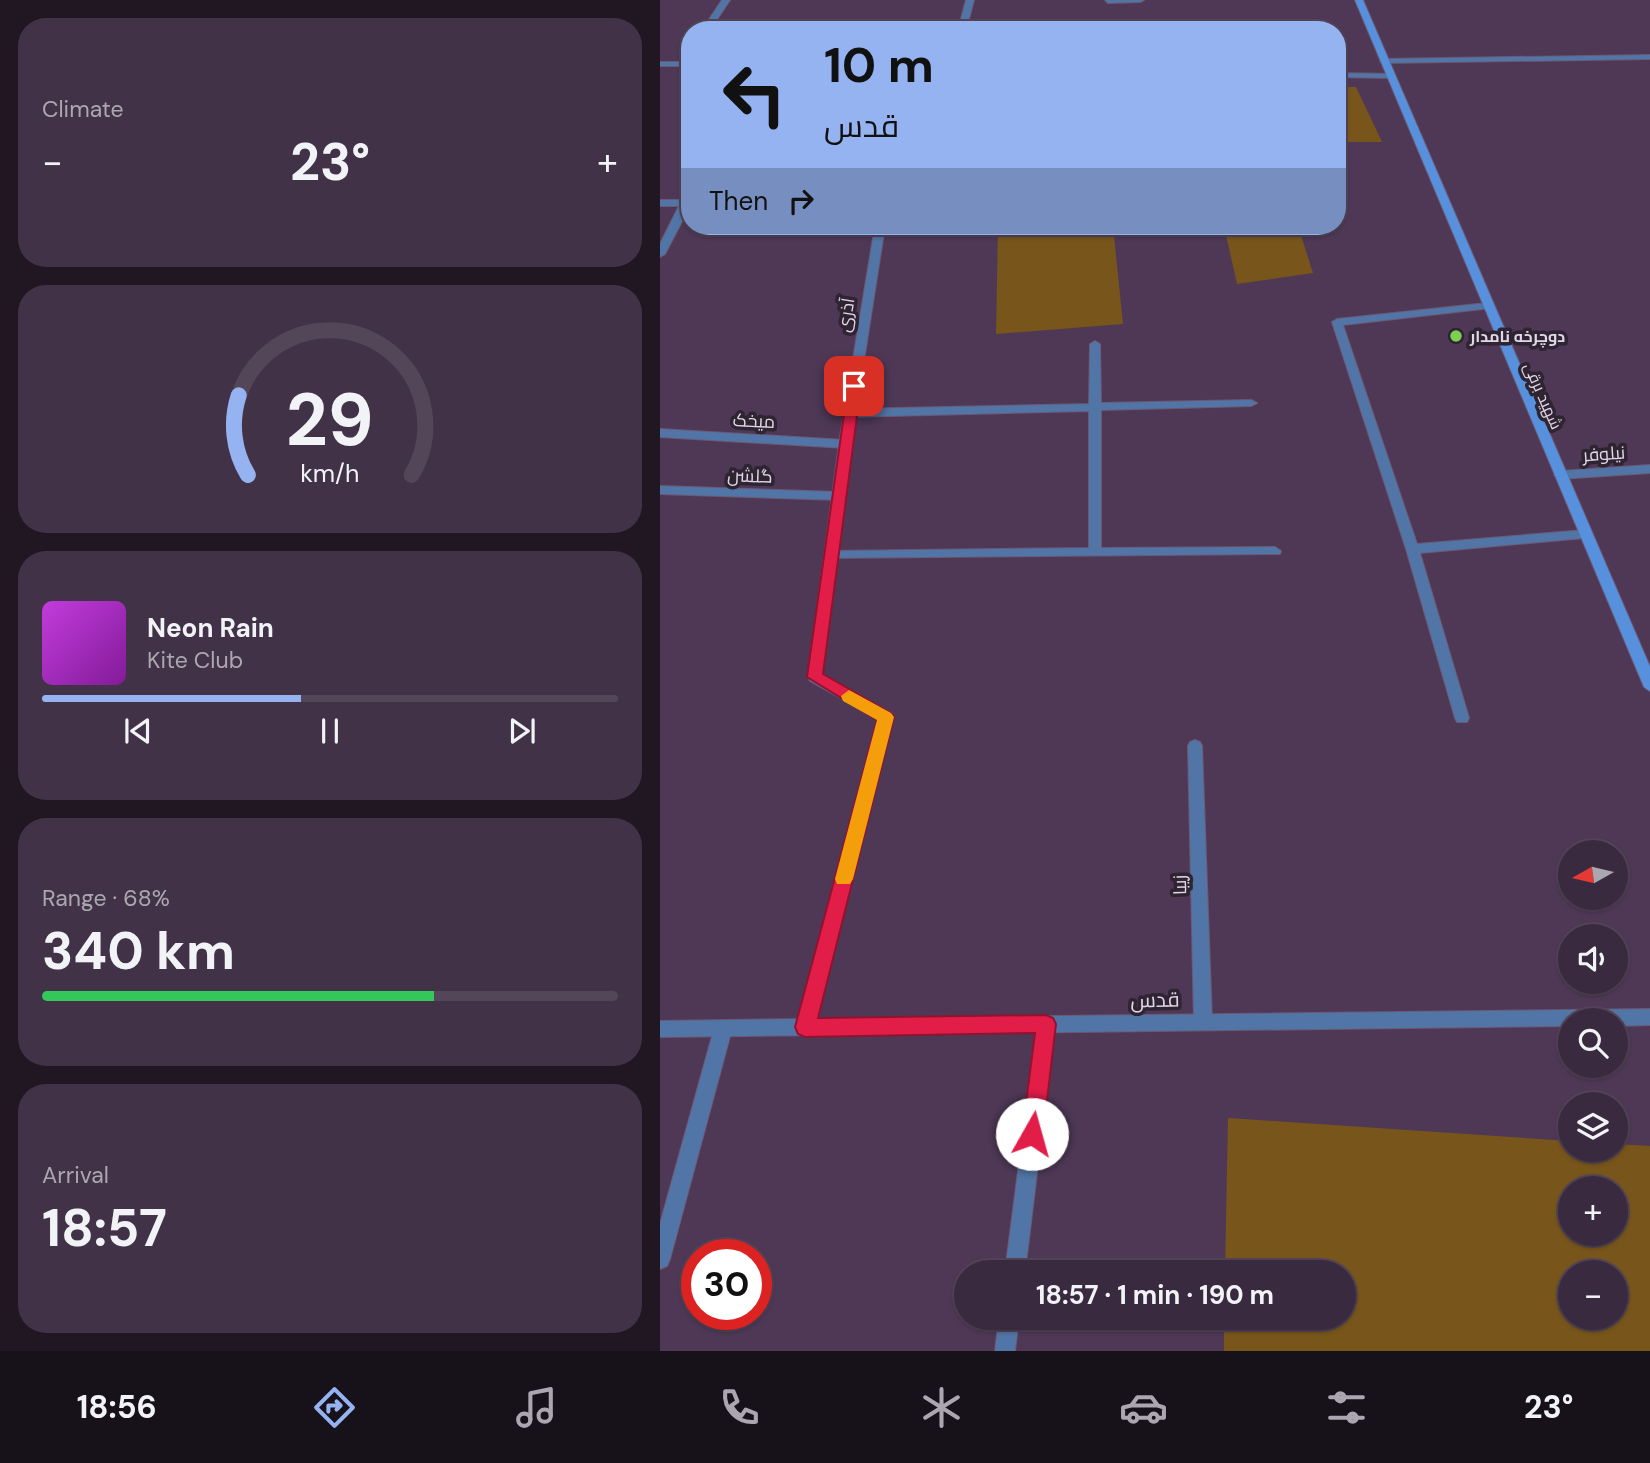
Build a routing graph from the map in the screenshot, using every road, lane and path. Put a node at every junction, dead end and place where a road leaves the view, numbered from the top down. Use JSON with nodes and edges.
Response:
{"nodes":[{"id":1,"x":726,"y":0,"type":"edge"},
{"id":2,"x":970,"y":0,"type":"edge"},
{"id":3,"x":1140,"y":0,"type":"edge"},
{"id":4,"x":1359,"y":0,"type":"edge"},
{"id":5,"x":1108,"y":1,"type":"edge"},
{"id":6,"x":712,"y":21,"type":"edge"},
{"id":7,"x":964,"y":21,"type":"edge"},
{"id":8,"x":1650,"y":57,"type":"edge"},
{"id":9,"x":1384,"y":61,"type":"junction"},
{"id":10,"x":660,"y":64,"type":"edge"},
{"id":11,"x":681,"y":64,"type":"edge"},
{"id":12,"x":1346,"y":75,"type":"edge"},
{"id":13,"x":1391,"y":76,"type":"junction"},
{"id":14,"x":660,"y":203,"type":"edge"},
{"id":15,"x":681,"y":203,"type":"edge"},
{"id":16,"x":681,"y":214,"type":"edge"},
{"id":17,"x":879,"y":235,"type":"edge"},
{"id":18,"x":660,"y":254,"type":"edge"},
{"id":19,"x":1487,"y":306,"type":"junction"},
{"id":20,"x":1095,"y":344,"type":"dead end"},
{"id":21,"x":1251,"y":403,"type":"dead end"},
{"id":22,"x":1095,"y":407,"type":"junction"},
{"id":23,"x":850,"y":413,"type":"junction"},
{"id":24,"x":660,"y":433,"type":"edge"},
{"id":25,"x":845,"y":444,"type":"junction"},
{"id":26,"x":1650,"y":468,"type":"edge"},
{"id":27,"x":1560,"y":475,"type":"junction"},
{"id":28,"x":660,"y":490,"type":"edge"},
{"id":29,"x":838,"y":496,"type":"junction"},
{"id":30,"x":1585,"y":534,"type":"junction"},
{"id":31,"x":1412,"y":549,"type":"junction"},
{"id":32,"x":1275,"y":551,"type":"dead end"},
{"id":33,"x":1095,"y":552,"type":"junction"},
{"id":34,"x":831,"y":555,"type":"junction"},
{"id":35,"x":1650,"y":687,"type":"edge"},
{"id":36,"x":1462,"y":718,"type":"dead end"},
{"id":37,"x":1195,"y":746,"type":"dead end"},
{"id":38,"x":1650,"y":1017,"type":"edge"},
{"id":39,"x":1203,"y":1022,"type":"junction"},
{"id":40,"x":1046,"y":1024,"type":"junction"},
{"id":41,"x":805,"y":1027,"type":"junction"},
{"id":42,"x":723,"y":1028,"type":"junction"},
{"id":43,"x":660,"y":1029,"type":"edge"},
{"id":44,"x":660,"y":1259,"type":"edge"},
{"id":45,"x":1016,"y":1260,"type":"edge"},
{"id":46,"x":1008,"y":1330,"type":"edge"},
{"id":47,"x":1005,"y":1351,"type":"edge"}],
"edges":[{"from":1,"to":6,"type":"street"},
{"from":2,"to":7,"type":"street"},
{"from":3,"to":5,"type":"street"},
{"from":4,"to":9,"type":"main road","name":"شهید برقی"},
{"from":8,"to":9,"type":"street"},
{"from":9,"to":13,"type":"main road","name":"شهید برقی"},
{"from":10,"to":11,"type":"street"},
{"from":12,"to":13,"type":"street"},
{"from":13,"to":19,"type":"main road","name":"شهید برقی"},
{"from":14,"to":15,"type":"street"},
{"from":16,"to":18,"type":"street"},
{"from":17,"to":23,"type":"street","name":"آذری"},
{"from":19,"to":27,"type":"main road","name":"شهید برقی"},
{"from":19,"to":31,"type":"street"},
{"from":20,"to":22,"type":"street"},
{"from":21,"to":22,"type":"street"},
{"from":22,"to":23,"type":"street"},
{"from":22,"to":33,"type":"street"},
{"from":23,"to":25,"type":"street","name":"آذری"},
{"from":24,"to":25,"type":"street","name":"میخک"},
{"from":25,"to":29,"type":"street","name":"آذری"},
{"from":26,"to":27,"type":"street","name":"نیلوفر"},
{"from":27,"to":30,"type":"main road","name":"شهید برقی"},
{"from":28,"to":29,"type":"street","name":"گلشن"},
{"from":29,"to":34,"type":"street","name":"آذری"},
{"from":30,"to":31,"type":"street"},
{"from":30,"to":35,"type":"main road","name":"شهید برقی"},
{"from":31,"to":36,"type":"street"},
{"from":32,"to":33,"type":"street"},
{"from":33,"to":34,"type":"street"},
{"from":34,"to":41,"type":"street","name":"آذری"},
{"from":37,"to":39,"type":"street","name":"زیبا"},
{"from":38,"to":39,"type":"street","name":"قدس"},
{"from":39,"to":40,"type":"street","name":"قدس"},
{"from":40,"to":41,"type":"street","name":"قدس"},
{"from":40,"to":45,"type":"street"},
{"from":41,"to":42,"type":"street","name":"قدس"},
{"from":42,"to":43,"type":"street","name":"قدس"},
{"from":42,"to":44,"type":"street"},
{"from":46,"to":47,"type":"street"}]}
